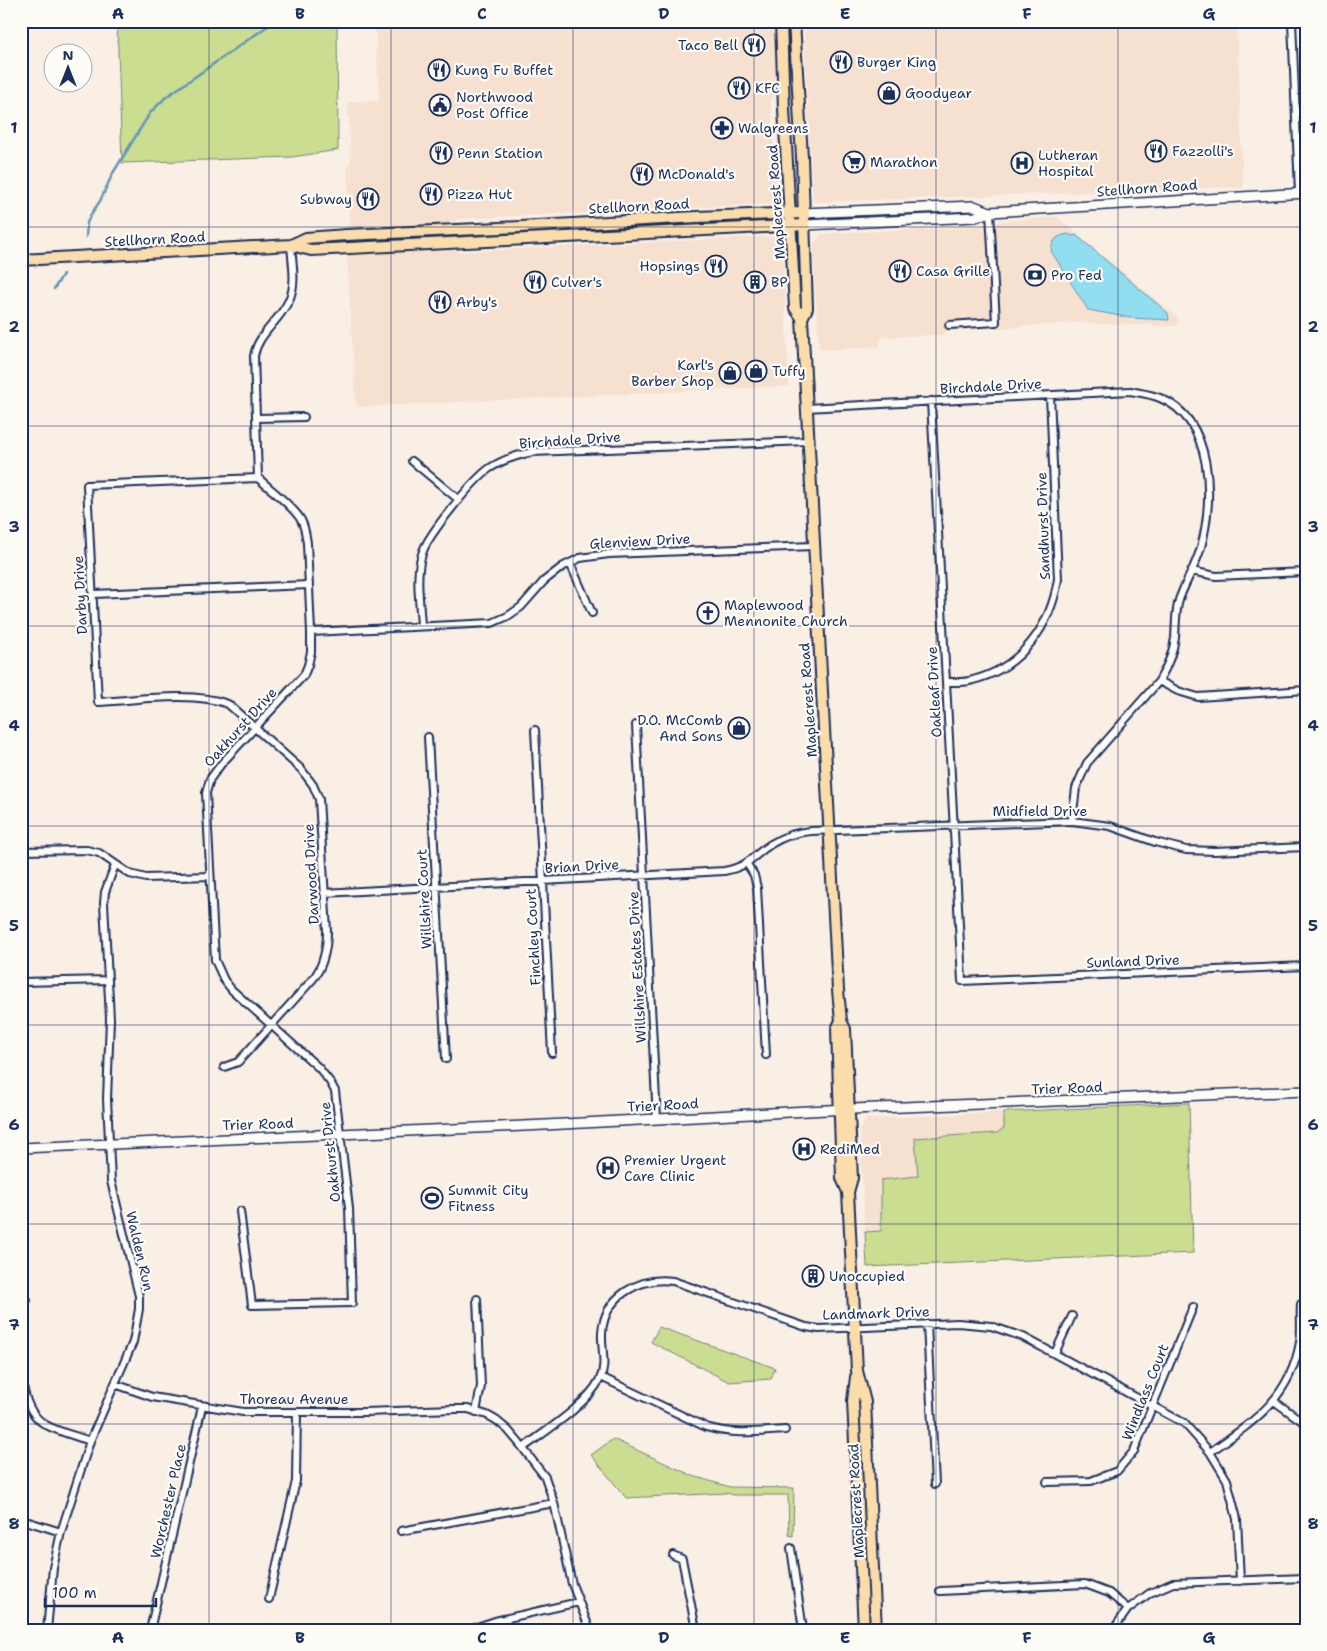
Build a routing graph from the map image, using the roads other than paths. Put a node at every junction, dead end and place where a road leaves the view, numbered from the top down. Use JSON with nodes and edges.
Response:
{"nodes":[{"id":1,"x":781,"y":21,"type":"edge"},
{"id":2,"x":794,"y":21,"type":"edge"},
{"id":3,"x":1292,"y":21,"type":"edge"},
{"id":4,"x":1306,"y":112,"type":"edge"},
{"id":5,"x":1296,"y":113,"type":"junction"},
{"id":6,"x":1302,"y":193,"type":"edge"},
{"id":7,"x":990,"y":212,"type":"junction"},
{"id":8,"x":790,"y":213,"type":"junction"},
{"id":9,"x":804,"y":213,"type":"junction"},
{"id":10,"x":804,"y":225,"type":"junction"},
{"id":11,"x":791,"y":226,"type":"junction"},
{"id":12,"x":291,"y":245,"type":"junction"},
{"id":13,"x":21,"y":260,"type":"edge"},
{"id":14,"x":802,"y":318,"type":"junction"},
{"id":15,"x":950,"y":324,"type":"dead end"},
{"id":16,"x":1050,"y":395,"type":"junction"},
{"id":17,"x":931,"y":401,"type":"junction"},
{"id":18,"x":806,"y":408,"type":"junction"},
{"id":19,"x":304,"y":417,"type":"dead end"},
{"id":20,"x":257,"y":418,"type":"junction"},
{"id":21,"x":808,"y":441,"type":"junction"},
{"id":22,"x":412,"y":460,"type":"dead end"},
{"id":23,"x":258,"y":478,"type":"junction"},
{"id":24,"x":459,"y":500,"type":"junction"},
{"id":25,"x":813,"y":546,"type":"junction"},
{"id":26,"x":570,"y":563,"type":"junction"},
{"id":27,"x":1192,"y":571,"type":"junction"},
{"id":28,"x":1306,"y":572,"type":"edge"},
{"id":29,"x":309,"y":585,"type":"junction"},
{"id":30,"x":93,"y":594,"type":"junction"},
{"id":31,"x":592,"y":613,"type":"dead end"},
{"id":32,"x":421,"y":626,"type":"junction"},
{"id":33,"x":311,"y":632,"type":"junction"},
{"id":34,"x":1159,"y":681,"type":"junction"},
{"id":35,"x":946,"y":682,"type":"junction"},
{"id":36,"x":1306,"y":690,"type":"edge"},
{"id":37,"x":98,"y":702,"type":"joint"},
{"id":38,"x":636,"y":725,"type":"dead end"},
{"id":39,"x":255,"y":728,"type":"junction"},
{"id":40,"x":535,"y":730,"type":"dead end"},
{"id":41,"x":428,"y":737,"type":"dead end"},
{"id":42,"x":1072,"y":822,"type":"junction"},
{"id":43,"x":953,"y":826,"type":"junction"},
{"id":44,"x":830,"y":830,"type":"junction"},
{"id":45,"x":1306,"y":847,"type":"edge"},
{"id":46,"x":21,"y":851,"type":"edge"},
{"id":47,"x":747,"y":864,"type":"junction"},
{"id":48,"x":115,"y":865,"type":"junction"},
{"id":49,"x":210,"y":876,"type":"junction"},
{"id":50,"x":645,"y":876,"type":"junction"},
{"id":51,"x":543,"y":881,"type":"junction"},
{"id":52,"x":436,"y":888,"type":"junction"},
{"id":53,"x":324,"y":893,"type":"junction"},
{"id":54,"x":1306,"y":966,"type":"edge"},
{"id":55,"x":108,"y":980,"type":"junction"},
{"id":56,"x":962,"y":981,"type":"joint"},
{"id":57,"x":21,"y":982,"type":"edge"},
{"id":58,"x":841,"y":1021,"type":"junction"},
{"id":59,"x":272,"y":1026,"type":"junction"},
{"id":60,"x":552,"y":1053,"type":"dead end"},
{"id":61,"x":766,"y":1055,"type":"dead end"},
{"id":62,"x":446,"y":1059,"type":"dead end"},
{"id":63,"x":224,"y":1067,"type":"dead end"},
{"id":64,"x":1306,"y":1091,"type":"edge"},
{"id":65,"x":839,"y":1110,"type":"junction"},
{"id":66,"x":850,"y":1110,"type":"junction"},
{"id":67,"x":657,"y":1119,"type":"junction"},
{"id":68,"x":341,"y":1134,"type":"junction"},
{"id":69,"x":110,"y":1144,"type":"junction"},
{"id":70,"x":21,"y":1148,"type":"edge"},
{"id":71,"x":848,"y":1192,"type":"junction"},
{"id":72,"x":240,"y":1211,"type":"dead end"},
{"id":73,"x":477,"y":1299,"type":"dead end"},
{"id":74,"x":27,"y":1300,"type":"dead end"},
{"id":75,"x":1301,"y":1304,"type":"dead end"},
{"id":76,"x":21,"y":1306,"type":"edge"},
{"id":77,"x":1193,"y":1307,"type":"dead end"},
{"id":78,"x":1072,"y":1316,"type":"dead end"},
{"id":79,"x":927,"y":1324,"type":"junction"},
{"id":80,"x":855,"y":1328,"type":"junction"},
{"id":81,"x":21,"y":1331,"type":"edge"},
{"id":82,"x":1055,"y":1353,"type":"junction"},
{"id":83,"x":857,"y":1371,"type":"junction"},
{"id":84,"x":601,"y":1377,"type":"junction"},
{"id":85,"x":116,"y":1384,"type":"junction"},
{"id":86,"x":1274,"y":1401,"type":"junction"},
{"id":87,"x":1153,"y":1405,"type":"junction"},
{"id":88,"x":202,"y":1407,"type":"junction"},
{"id":89,"x":297,"y":1412,"type":"junction"},
{"id":90,"x":476,"y":1412,"type":"junction"},
{"id":91,"x":1306,"y":1424,"type":"edge"},
{"id":92,"x":785,"y":1430,"type":"dead end"},
{"id":93,"x":90,"y":1441,"type":"junction"},
{"id":94,"x":523,"y":1448,"type":"junction"},
{"id":95,"x":1210,"y":1452,"type":"junction"},
{"id":96,"x":1047,"y":1482,"type":"dead end"},
{"id":97,"x":934,"y":1484,"type":"dead end"},
{"id":98,"x":554,"y":1503,"type":"junction"},
{"id":99,"x":21,"y":1522,"type":"edge"},
{"id":100,"x":61,"y":1532,"type":"junction"},
{"id":101,"x":401,"y":1532,"type":"dead end"},
{"id":102,"x":791,"y":1548,"type":"dead end"},
{"id":103,"x":673,"y":1555,"type":"dead end"},
{"id":104,"x":1306,"y":1578,"type":"edge"},
{"id":105,"x":1240,"y":1581,"type":"junction"},
{"id":106,"x":940,"y":1591,"type":"dead end"},
{"id":107,"x":269,"y":1599,"type":"dead end"},
{"id":108,"x":579,"y":1602,"type":"junction"},
{"id":109,"x":1128,"y":1609,"type":"junction"},
{"id":110,"x":47,"y":1630,"type":"edge"},
{"id":111,"x":150,"y":1630,"type":"edge"},
{"id":112,"x":468,"y":1630,"type":"edge"},
{"id":113,"x":590,"y":1630,"type":"edge"},
{"id":114,"x":696,"y":1630,"type":"edge"},
{"id":115,"x":803,"y":1630,"type":"edge"},
{"id":116,"x":864,"y":1630,"type":"edge"},
{"id":117,"x":876,"y":1630,"type":"edge"},
{"id":118,"x":1114,"y":1630,"type":"edge"}],
"edges":[{"from":1,"to":8,"type":"main road","name":"Maplecrest Road"},
{"from":2,"to":9,"type":"main road","name":"Maplecrest Road"},
{"from":3,"to":5,"type":"street"},
{"from":4,"to":5,"type":"street"},
{"from":5,"to":6,"type":"street"},
{"from":6,"to":7,"type":"street","name":"Stellhorn Road"},
{"from":7,"to":9,"type":"street","name":"Stellhorn Road"},
{"from":7,"to":10,"type":"street","name":"Stellhorn Road"},
{"from":7,"to":15,"type":"street"},
{"from":8,"to":9,"type":"main road","name":"Stellhorn Road"},
{"from":8,"to":11,"type":"main road","name":"Maplecrest Road"},
{"from":8,"to":12,"type":"main road","name":"Stellhorn Road"},
{"from":9,"to":10,"type":"main road","name":"Maplecrest Road"},
{"from":10,"to":11,"type":"main road","name":"Stellhorn Road"},
{"from":10,"to":14,"type":"main road","name":"Maplecrest Road"},
{"from":11,"to":12,"type":"main road","name":"Stellhorn Road"},
{"from":11,"to":14,"type":"main road","name":"Maplecrest Road"},
{"from":12,"to":13,"type":"main road","name":"Stellhorn Road"},
{"from":12,"to":20,"type":"street"},
{"from":14,"to":18,"type":"main road","name":"Maplecrest Road"},
{"from":16,"to":17,"type":"street","name":"Birchdale Drive"},
{"from":16,"to":27,"type":"street","name":"Birchdale Drive"},
{"from":16,"to":35,"type":"street","name":"Sandhurst Drive"},
{"from":17,"to":18,"type":"street","name":"Birchdale Drive"},
{"from":17,"to":35,"type":"street","name":"Oakleaf Drive"},
{"from":18,"to":21,"type":"main road","name":"Maplecrest Road"},
{"from":19,"to":20,"type":"street"},
{"from":20,"to":23,"type":"street"},
{"from":21,"to":24,"type":"street","name":"Birchdale Drive"},
{"from":21,"to":25,"type":"main road","name":"Maplecrest Road"},
{"from":22,"to":24,"type":"street"},
{"from":23,"to":29,"type":"street","name":"Oakhurst Drive"},
{"from":23,"to":30,"type":"street","name":"Darby Drive"},
{"from":24,"to":32,"type":"street","name":"Birchdale Drive"},
{"from":25,"to":26,"type":"street","name":"Glenview Drive"},
{"from":25,"to":44,"type":"main road","name":"Maplecrest Road"},
{"from":26,"to":31,"type":"street"},
{"from":26,"to":32,"type":"street","name":"Glenview Drive"},
{"from":27,"to":28,"type":"street"},
{"from":27,"to":34,"type":"street"},
{"from":29,"to":30,"type":"street"},
{"from":29,"to":33,"type":"street","name":"Oakhurst Drive"},
{"from":30,"to":37,"type":"street","name":"Darby Drive"},
{"from":32,"to":33,"type":"street","name":"Glenview Drive"},
{"from":33,"to":39,"type":"street","name":"Oakhurst Drive"},
{"from":34,"to":36,"type":"street"},
{"from":34,"to":42,"type":"street"},
{"from":35,"to":43,"type":"street","name":"Oakleaf Drive"},
{"from":37,"to":39,"type":"street","name":"Darwood Drive"},
{"from":38,"to":50,"type":"street","name":"Willshire Estates Drive"},
{"from":39,"to":49,"type":"street","name":"Oakhurst Drive"},
{"from":39,"to":53,"type":"street","name":"Darwood Drive"},
{"from":40,"to":51,"type":"street","name":"Finchley Court"},
{"from":41,"to":52,"type":"street","name":"Willshire Court"},
{"from":42,"to":43,"type":"street","name":"Midfield Drive"},
{"from":42,"to":45,"type":"street","name":"Midfield Drive"},
{"from":43,"to":44,"type":"street","name":"Midfield Drive"},
{"from":43,"to":56,"type":"street","name":"Oakleaf Drive"},
{"from":44,"to":47,"type":"street","name":"Brian Drive"},
{"from":44,"to":58,"type":"main road","name":"Maplecrest Road"},
{"from":46,"to":48,"type":"street"},
{"from":47,"to":50,"type":"street","name":"Brian Drive"},
{"from":47,"to":61,"type":"street"},
{"from":48,"to":49,"type":"street"},
{"from":48,"to":55,"type":"street","name":"Walden Run"},
{"from":49,"to":59,"type":"street","name":"Oakhurst Drive"},
{"from":50,"to":51,"type":"street","name":"Brian Drive"},
{"from":50,"to":67,"type":"street","name":"Willshire Estates Drive"},
{"from":51,"to":52,"type":"street","name":"Brian Drive"},
{"from":51,"to":60,"type":"street","name":"Finchley Court"},
{"from":52,"to":53,"type":"street","name":"Brian Drive"},
{"from":52,"to":62,"type":"street","name":"Willshire Court"},
{"from":53,"to":59,"type":"street","name":"Darwood Drive"},
{"from":54,"to":56,"type":"street","name":"Sunland Drive"},
{"from":55,"to":57,"type":"street"},
{"from":55,"to":69,"type":"street","name":"Walden Run"},
{"from":58,"to":65,"type":"main road","name":"Maplecrest Road"},
{"from":58,"to":66,"type":"main road","name":"Maplecrest Road"},
{"from":59,"to":63,"type":"street","name":"Darwood Drive"},
{"from":59,"to":68,"type":"street","name":"Oakhurst Drive"},
{"from":64,"to":66,"type":"street","name":"Trier Road"},
{"from":65,"to":66,"type":"street","name":"Trier Road"},
{"from":65,"to":67,"type":"street","name":"Trier Road"},
{"from":65,"to":71,"type":"main road","name":"Maplecrest Road"},
{"from":66,"to":71,"type":"main road","name":"Maplecrest Road"},
{"from":67,"to":68,"type":"street","name":"Trier Road"},
{"from":68,"to":69,"type":"street","name":"Trier Road"},
{"from":68,"to":72,"type":"street","name":"Oakhurst Drive"},
{"from":69,"to":70,"type":"street","name":"Trier Road"},
{"from":69,"to":85,"type":"street","name":"Walden Run"},
{"from":71,"to":80,"type":"main road","name":"Maplecrest Road"},
{"from":73,"to":90,"type":"street"},
{"from":74,"to":76,"type":"street"},
{"from":75,"to":86,"type":"street"},
{"from":77,"to":87,"type":"street","name":"Windlass Court"},
{"from":78,"to":82,"type":"street"},
{"from":79,"to":80,"type":"street","name":"Landmark Drive"},
{"from":79,"to":82,"type":"street","name":"Landmark Drive"},
{"from":79,"to":97,"type":"street"},
{"from":80,"to":83,"type":"main road","name":"Maplecrest Road"},
{"from":80,"to":84,"type":"street","name":"Landmark Drive"},
{"from":81,"to":93,"type":"street"},
{"from":82,"to":87,"type":"street","name":"Landmark Drive"},
{"from":83,"to":116,"type":"main road","name":"Maplecrest Road"},
{"from":83,"to":117,"type":"main road","name":"Maplecrest Road"},
{"from":84,"to":92,"type":"street"},
{"from":84,"to":94,"type":"street"},
{"from":85,"to":88,"type":"street","name":"Thoreau Avenue"},
{"from":85,"to":93,"type":"street","name":"Walden Run"},
{"from":86,"to":91,"type":"street"},
{"from":86,"to":95,"type":"street"},
{"from":87,"to":95,"type":"street","name":"Landmark Drive"},
{"from":87,"to":96,"type":"street","name":"Windlass Court"},
{"from":88,"to":89,"type":"street","name":"Thoreau Avenue"},
{"from":88,"to":111,"type":"street","name":"Worchester Place"},
{"from":89,"to":90,"type":"street","name":"Thoreau Avenue"},
{"from":89,"to":107,"type":"street"},
{"from":90,"to":94,"type":"street","name":"Thoreau Avenue"},
{"from":93,"to":100,"type":"street","name":"Walden Run"},
{"from":94,"to":98,"type":"street","name":"Thoreau Avenue"},
{"from":95,"to":105,"type":"street","name":"Landmark Drive"},
{"from":98,"to":101,"type":"street"},
{"from":98,"to":108,"type":"street","name":"Thoreau Avenue"},
{"from":99,"to":100,"type":"street"},
{"from":100,"to":110,"type":"street","name":"Walden Run"},
{"from":102,"to":115,"type":"street"},
{"from":103,"to":114,"type":"street"},
{"from":104,"to":105,"type":"street"},
{"from":105,"to":109,"type":"street"},
{"from":106,"to":109,"type":"street"},
{"from":108,"to":112,"type":"street"},
{"from":108,"to":113,"type":"street","name":"Thoreau Avenue"},
{"from":109,"to":118,"type":"street"}]}
